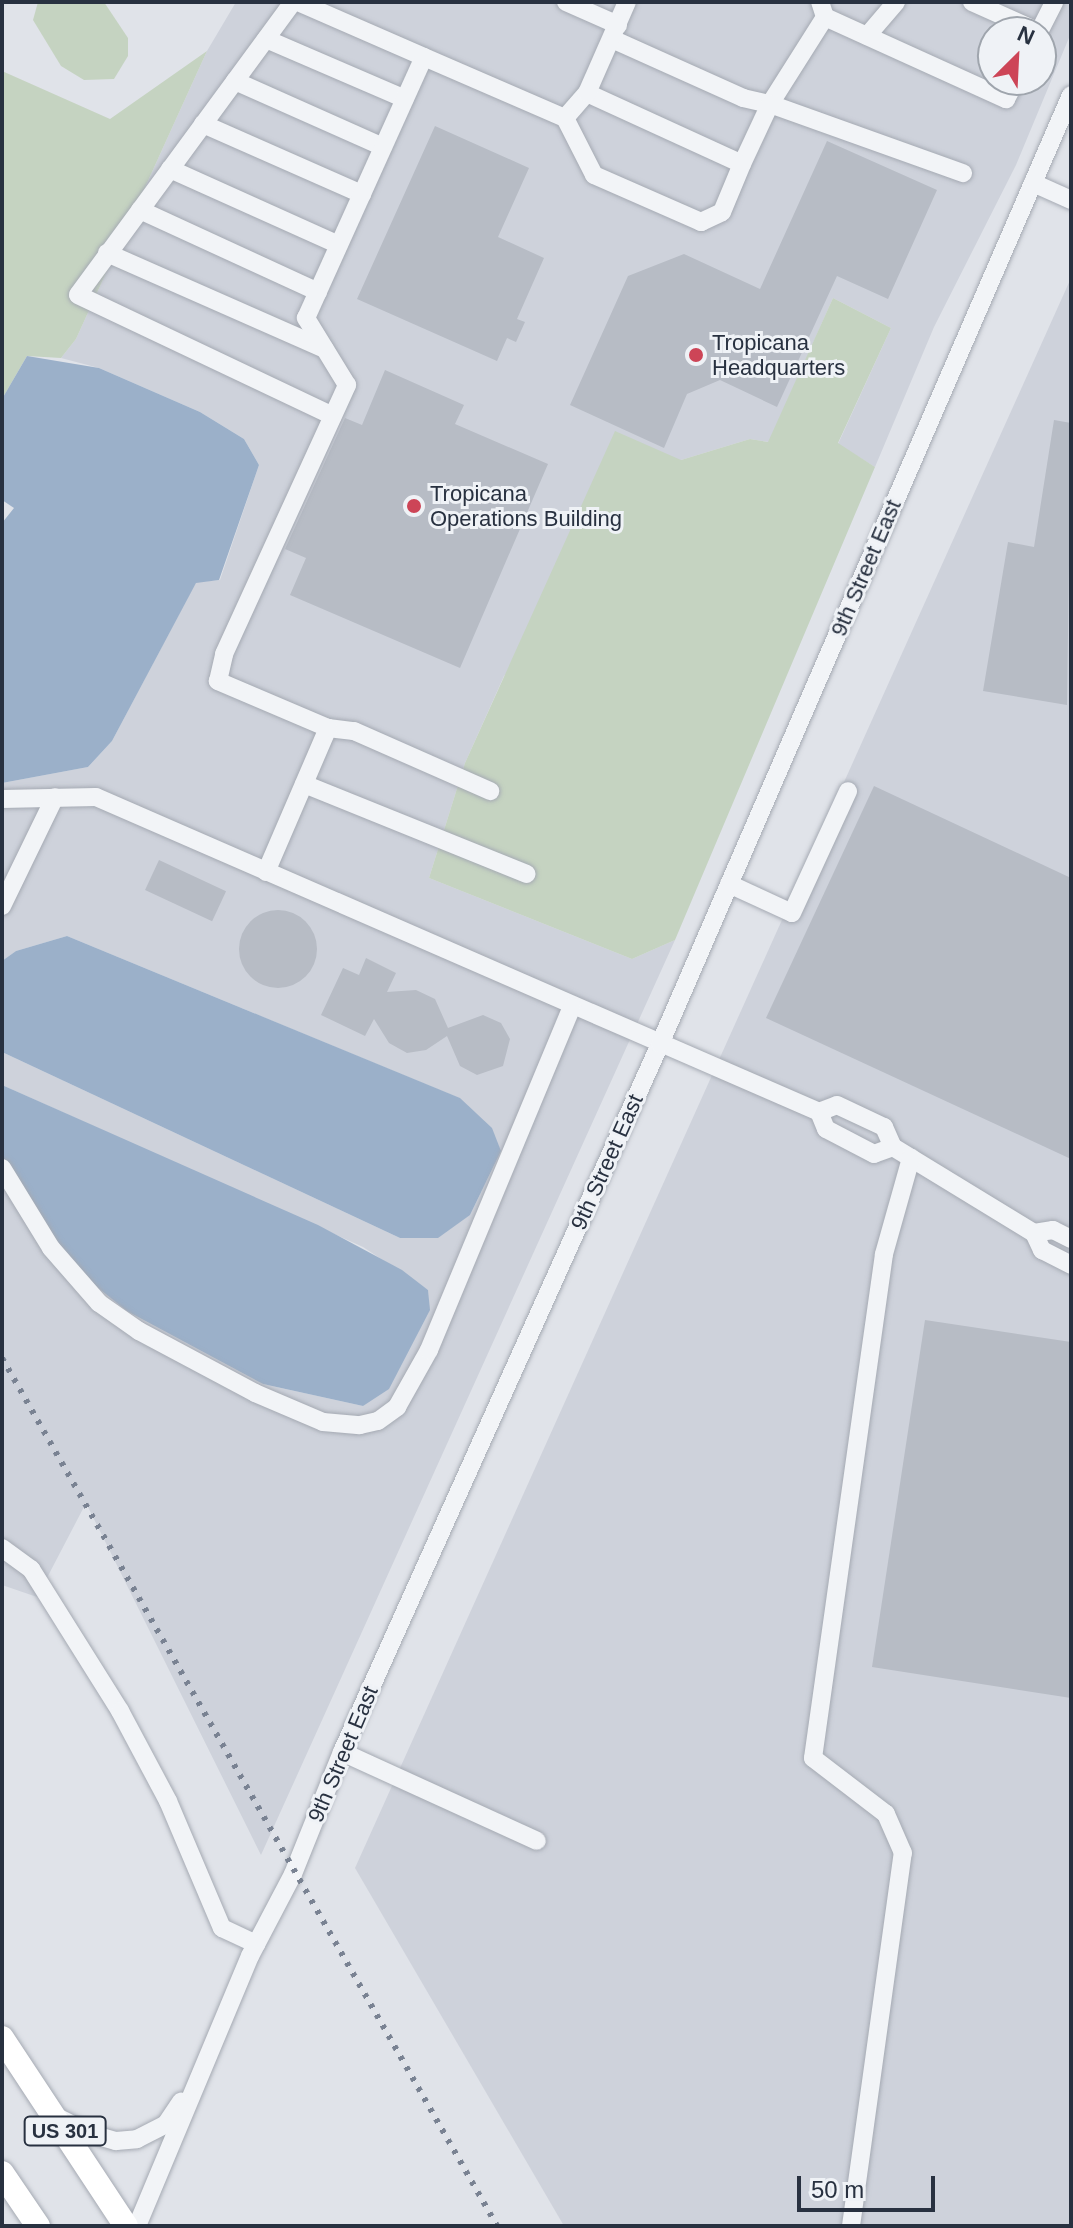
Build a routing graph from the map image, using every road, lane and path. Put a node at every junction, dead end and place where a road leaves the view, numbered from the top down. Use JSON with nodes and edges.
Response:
{"nodes":[{"id":1,"x":295,"y":2,"type":"edge"},
{"id":2,"x":566,"y":2,"type":"edge"},
{"id":3,"x":627,"y":2,"type":"edge"},
{"id":4,"x":896,"y":2,"type":"edge"},
{"id":5,"x":972,"y":2,"type":"edge"},
{"id":6,"x":823,"y":7,"type":"edge"},
{"id":7,"x":1003,"y":16,"type":"edge"},
{"id":8,"x":615,"y":32,"type":"junction"},
{"id":9,"x":867,"y":36,"type":"junction"},
{"id":10,"x":266,"y":39,"type":"junction"},
{"id":11,"x":424,"y":57,"type":"junction"},
{"id":12,"x":235,"y":81,"type":"junction"},
{"id":13,"x":977,"y":86,"type":"edge"},
{"id":14,"x":587,"y":93,"type":"junction"},
{"id":15,"x":1071,"y":95,"type":"edge"},
{"id":16,"x":405,"y":99,"type":"junction"},
{"id":17,"x":770,"y":104,"type":"junction"},
{"id":18,"x":565,"y":118,"type":"junction"},
{"id":19,"x":203,"y":124,"type":"junction"},
{"id":20,"x":383,"y":147,"type":"junction"},
{"id":21,"x":742,"y":164,"type":"junction"},
{"id":22,"x":170,"y":169,"type":"junction"},
{"id":23,"x":963,"y":173,"type":"dead end"},
{"id":24,"x":1033,"y":183,"type":"junction"},
{"id":25,"x":362,"y":194,"type":"junction"},
{"id":26,"x":1071,"y":200,"type":"edge"},
{"id":27,"x":140,"y":210,"type":"junction"},
{"id":28,"x":339,"y":245,"type":"junction"},
{"id":29,"x":107,"y":253,"type":"junction"},
{"id":30,"x":318,"y":292,"type":"junction"},
{"id":31,"x":325,"y":349,"type":"junction"},
{"id":32,"x":333,"y":416,"type":"junction"},
{"id":33,"x":328,"y":728,"type":"junction"},
{"id":34,"x":304,"y":784,"type":"junction"},
{"id":35,"x":490,"y":791,"type":"dead end"},
{"id":36,"x":848,"y":791,"type":"dead end"},
{"id":37,"x":55,"y":797,"type":"junction"},
{"id":38,"x":2,"y":799,"type":"edge"},
{"id":39,"x":266,"y":872,"type":"junction"},
{"id":40,"x":527,"y":874,"type":"dead end"},
{"id":41,"x":729,"y":884,"type":"junction"},
{"id":42,"x":2,"y":906,"type":"edge"},
{"id":43,"x":572,"y":1007,"type":"junction"},
{"id":44,"x":660,"y":1044,"type":"junction"},
{"id":45,"x":819,"y":1112,"type":"junction"},
{"id":46,"x":893,"y":1147,"type":"junction"},
{"id":47,"x":911,"y":1158,"type":"junction"},
{"id":48,"x":2,"y":1168,"type":"edge"},
{"id":49,"x":1034,"y":1233,"type":"junction"},
{"id":50,"x":1071,"y":1239,"type":"edge"},
{"id":51,"x":1071,"y":1265,"type":"edge"},
{"id":52,"x":2,"y":1548,"type":"edge"},
{"id":53,"x":342,"y":1752,"type":"junction"},
{"id":54,"x":537,"y":1841,"type":"dead end"},
{"id":55,"x":256,"y":1944,"type":"junction"},
{"id":56,"x":2,"y":2038,"type":"edge"},
{"id":57,"x":199,"y":2077,"type":"junction"},
{"id":58,"x":55,"y":2116,"type":"junction"},
{"id":59,"x":2,"y":2173,"type":"edge"},
{"id":60,"x":38,"y":2226,"type":"edge"},
{"id":61,"x":126,"y":2226,"type":"edge"},
{"id":62,"x":137,"y":2226,"type":"edge"},
{"id":63,"x":851,"y":2226,"type":"edge"}],
"edges":[{"from":1,"to":10,"type":"street"},
{"from":1,"to":11,"type":"street"},
{"from":2,"to":8,"type":"street"},
{"from":3,"to":8,"type":"street"},
{"from":4,"to":9,"type":"street"},
{"from":5,"to":7,"type":"street"},
{"from":6,"to":9,"type":"street"},
{"from":6,"to":17,"type":"street"},
{"from":8,"to":14,"type":"street"},
{"from":8,"to":17,"type":"street"},
{"from":9,"to":13,"type":"street"},
{"from":10,"to":12,"type":"street"},
{"from":10,"to":16,"type":"street"},
{"from":11,"to":16,"type":"street"},
{"from":11,"to":18,"type":"street"},
{"from":12,"to":19,"type":"street"},
{"from":12,"to":20,"type":"street"},
{"from":14,"to":18,"type":"street"},
{"from":14,"to":21,"type":"street"},
{"from":15,"to":24,"type":"street","name":"9th Street East"},
{"from":16,"to":20,"type":"street"},
{"from":17,"to":21,"type":"street"},
{"from":17,"to":23,"type":"street"},
{"from":18,"to":21,"type":"street"},
{"from":19,"to":22,"type":"street"},
{"from":19,"to":25,"type":"street"},
{"from":20,"to":25,"type":"street"},
{"from":22,"to":27,"type":"street"},
{"from":22,"to":28,"type":"street"},
{"from":24,"to":26,"type":"street"},
{"from":24,"to":41,"type":"street","name":"9th Street East"},
{"from":25,"to":28,"type":"street"},
{"from":27,"to":29,"type":"street"},
{"from":27,"to":30,"type":"street"},
{"from":28,"to":30,"type":"street"},
{"from":29,"to":31,"type":"street"},
{"from":29,"to":32,"type":"street"},
{"from":30,"to":31,"type":"street"},
{"from":31,"to":32,"type":"street"},
{"from":32,"to":33,"type":"street"},
{"from":33,"to":34,"type":"street"},
{"from":33,"to":35,"type":"street"},
{"from":34,"to":39,"type":"street"},
{"from":34,"to":40,"type":"street"},
{"from":36,"to":41,"type":"street"},
{"from":37,"to":38,"type":"street"},
{"from":37,"to":39,"type":"street"},
{"from":37,"to":42,"type":"street"},
{"from":39,"to":43,"type":"street"},
{"from":41,"to":44,"type":"street","name":"9th Street East"},
{"from":43,"to":44,"type":"street"},
{"from":43,"to":48,"type":"street"},
{"from":44,"to":45,"type":"street"},
{"from":44,"to":53,"type":"street","name":"9th Street East"},
{"from":45,"to":46,"type":"street"},
{"from":45,"to":46,"type":"street"},
{"from":46,"to":47,"type":"street"},
{"from":47,"to":49,"type":"street"},
{"from":47,"to":63,"type":"street"},
{"from":49,"to":50,"type":"street"},
{"from":49,"to":51,"type":"street"},
{"from":52,"to":55,"type":"street"},
{"from":53,"to":54,"type":"street"},
{"from":53,"to":55,"type":"street","name":"9th Street East"},
{"from":55,"to":57,"type":"street","name":"9th Street East"},
{"from":56,"to":58,"type":"main road","number":"US 301"},
{"from":57,"to":58,"type":"street"},
{"from":57,"to":62,"type":"street","name":"9th Street East"},
{"from":58,"to":61,"type":"main road","number":"US 301"},
{"from":59,"to":60,"type":"main road"}]}
